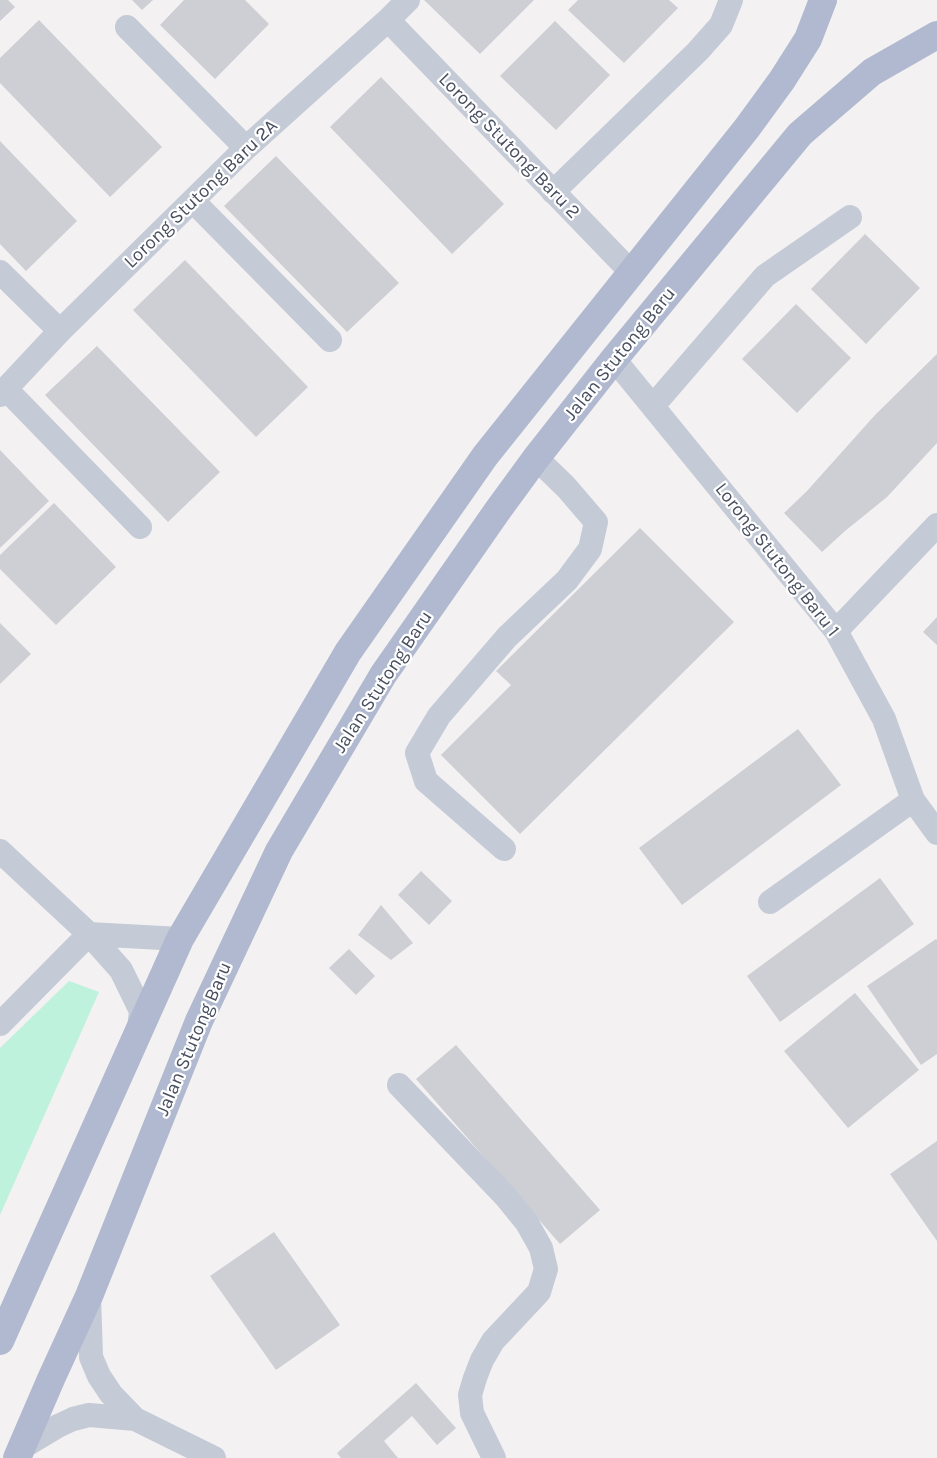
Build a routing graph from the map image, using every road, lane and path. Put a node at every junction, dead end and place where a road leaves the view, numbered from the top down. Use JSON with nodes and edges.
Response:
{"nodes":[{"id":1,"x":408,"y":0,"type":"edge"},
{"id":2,"x":731,"y":0,"type":"edge"},
{"id":3,"x":823,"y":0,"type":"edge"},
{"id":4,"x":388,"y":20,"type":"junction"},
{"id":5,"x":127,"y":26,"type":"dead end"},
{"id":6,"x":933,"y":44,"type":"edge"},
{"id":7,"x":246,"y":148,"type":"junction"},
{"id":8,"x":553,"y":192,"type":"junction"},
{"id":9,"x":193,"y":201,"type":"junction"},
{"id":10,"x":850,"y":217,"type":"dead end"},
{"id":11,"x":0,"y":272,"type":"edge"},
{"id":12,"x":631,"y":272,"type":"junction"},
{"id":13,"x":60,"y":331,"type":"junction"},
{"id":14,"x":330,"y":340,"type":"dead end"},
{"id":15,"x":614,"y":359,"type":"junction"},
{"id":16,"x":3,"y":392,"type":"edge"},
{"id":17,"x":653,"y":406,"type":"junction"},
{"id":18,"x":536,"y":458,"type":"junction"},
{"id":19,"x":937,"y":525,"type":"edge"},
{"id":20,"x":140,"y":527,"type":"dead end"},
{"id":21,"x":836,"y":631,"type":"junction"},
{"id":22,"x":913,"y":800,"type":"junction"},
{"id":23,"x":937,"y":833,"type":"edge"},
{"id":24,"x":504,"y":849,"type":"dead end"},
{"id":25,"x":0,"y":851,"type":"edge"},
{"id":26,"x":770,"y":902,"type":"dead end"},
{"id":27,"x":89,"y":934,"type":"junction"},
{"id":28,"x":180,"y":938,"type":"junction"},
{"id":29,"x":0,"y":1024,"type":"edge"},
{"id":30,"x":140,"y":1029,"type":"junction"},
{"id":31,"x":399,"y":1085,"type":"dead end"},
{"id":32,"x":89,"y":1296,"type":"junction"},
{"id":33,"x":0,"y":1341,"type":"edge"},
{"id":34,"x":135,"y":1419,"type":"junction"},
{"id":35,"x":19,"y":1453,"type":"edge"},
{"id":36,"x":214,"y":1458,"type":"edge"},
{"id":37,"x":494,"y":1458,"type":"edge"}],
"edges":[{"from":1,"to":4,"type":"street","name":"Lorong Stutong Baru 2A"},
{"from":2,"to":8,"type":"street"},
{"from":3,"to":12,"type":"main road"},
{"from":4,"to":7,"type":"street","name":"Lorong Stutong Baru 2A"},
{"from":4,"to":8,"type":"street","name":"Lorong Stutong Baru 2"},
{"from":5,"to":7,"type":"street"},
{"from":6,"to":15,"type":"main road","name":"Jalan Stutong Baru"},
{"from":7,"to":9,"type":"street","name":"Lorong Stutong Baru 2A"},
{"from":8,"to":12,"type":"street","name":"Lorong Stutong Baru 2"},
{"from":9,"to":13,"type":"street","name":"Lorong Stutong Baru 2A"},
{"from":9,"to":14,"type":"street"},
{"from":10,"to":17,"type":"street"},
{"from":11,"to":13,"type":"street"},
{"from":12,"to":28,"type":"main road"},
{"from":13,"to":16,"type":"street","name":"Lorong Stutong Baru 2A"},
{"from":15,"to":17,"type":"street","name":"Lorong Stutong Baru 1"},
{"from":15,"to":18,"type":"main road","name":"Jalan Stutong Baru"},
{"from":16,"to":20,"type":"street"},
{"from":17,"to":21,"type":"street","name":"Lorong Stutong Baru 1"},
{"from":18,"to":24,"type":"street"},
{"from":18,"to":32,"type":"main road","name":"Jalan Stutong Baru"},
{"from":19,"to":21,"type":"street"},
{"from":21,"to":22,"type":"street","name":"Lorong Stutong Baru 1"},
{"from":22,"to":23,"type":"street","name":"Lorong Stutong Baru 1"},
{"from":22,"to":26,"type":"street"},
{"from":25,"to":27,"type":"street"},
{"from":27,"to":28,"type":"street"},
{"from":27,"to":29,"type":"street"},
{"from":27,"to":30,"type":"street"},
{"from":28,"to":30,"type":"main road"},
{"from":30,"to":33,"type":"main road"},
{"from":31,"to":37,"type":"street"},
{"from":32,"to":34,"type":"street"},
{"from":32,"to":35,"type":"main road","name":"Jalan Stutong Baru"},
{"from":34,"to":35,"type":"street"},
{"from":34,"to":36,"type":"street"}]}
